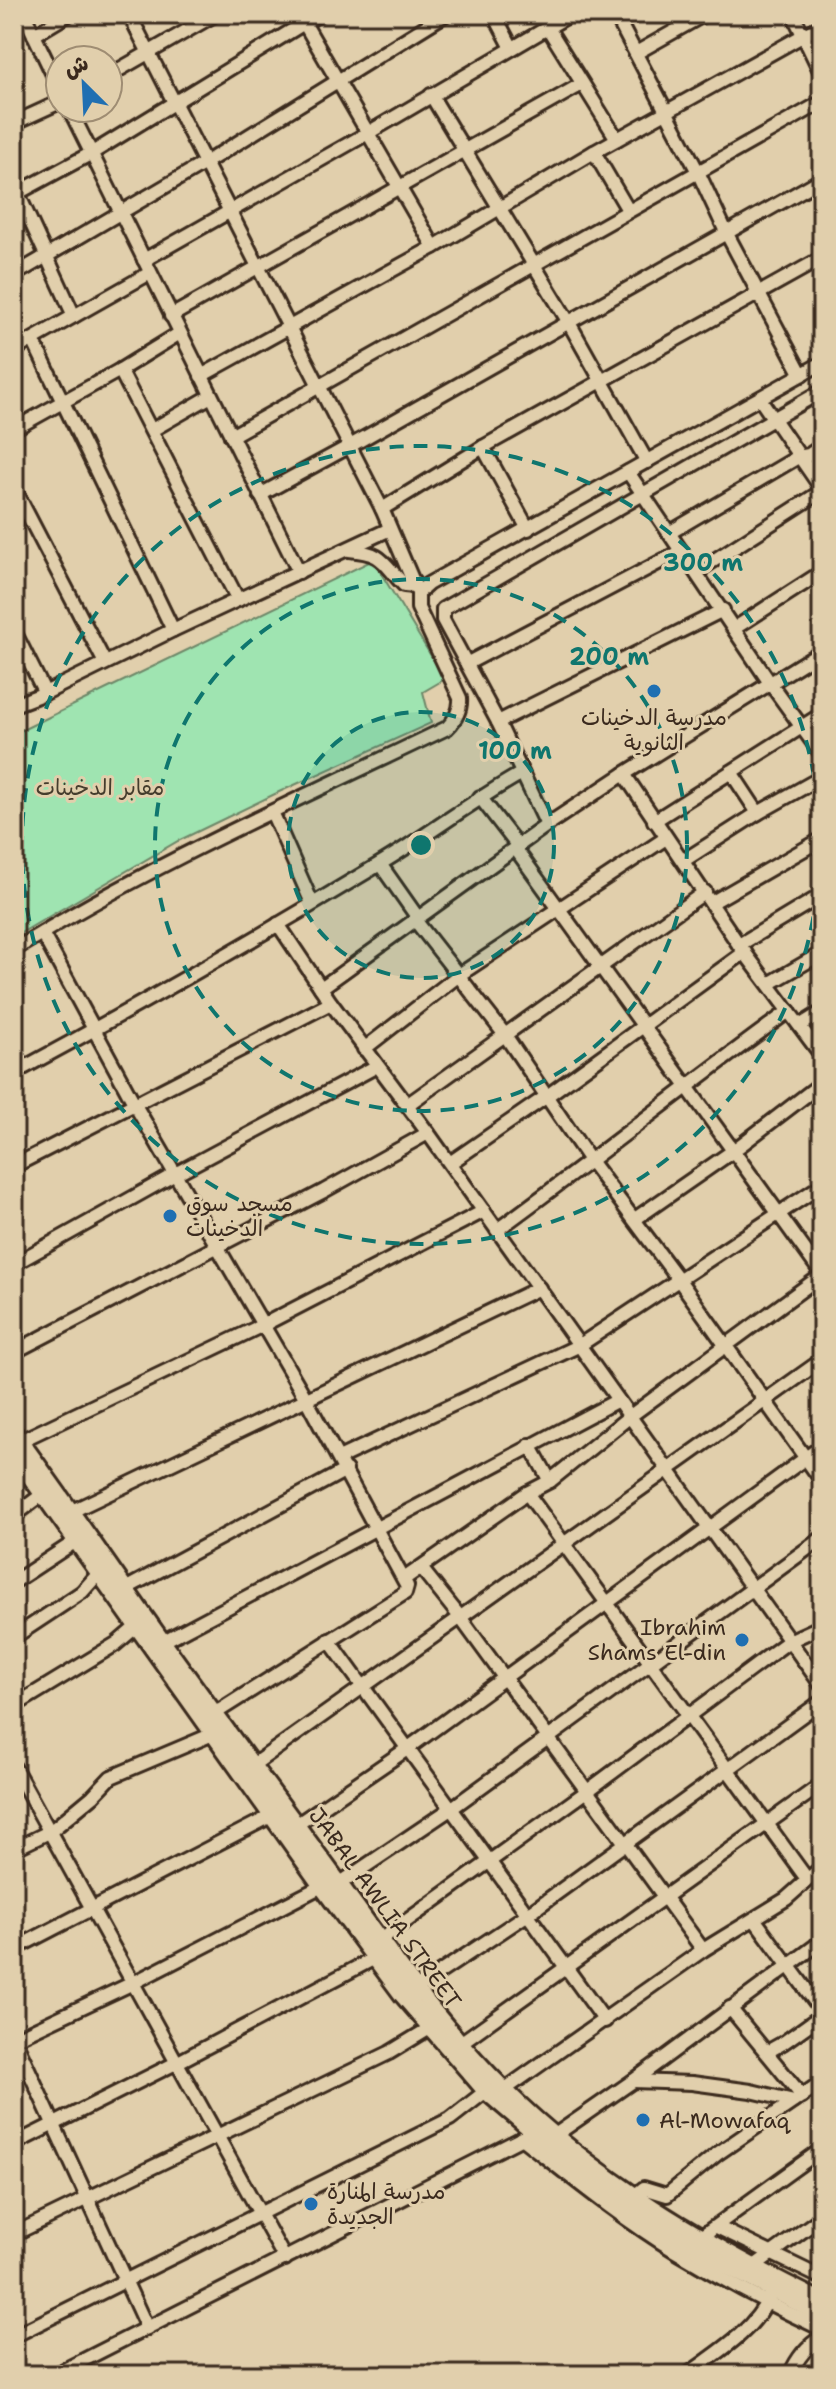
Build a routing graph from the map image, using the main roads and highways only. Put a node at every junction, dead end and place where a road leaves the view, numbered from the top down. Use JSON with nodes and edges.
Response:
{"nodes":[{"id":1,"x":16,"y":1443,"type":"edge"},
{"id":2,"x":32,"y":1469,"type":"junction"},
{"id":3,"x":290,"y":1829,"type":"junction"},
{"id":4,"x":495,"y":2090,"type":"junction"},
{"id":5,"x":539,"y":2136,"type":"junction"},
{"id":6,"x":822,"y":2302,"type":"edge"},
{"id":7,"x":822,"y":2315,"type":"edge"}],
"edges":[{"from":1,"to":2,"type":"main road","name":"JABAL AWLIA STREET"},
{"from":2,"to":3,"type":"main road","name":"JABAL AWLIA STREET"},
{"from":2,"to":3,"type":"main road","name":"JABAL AWLIA STREET"},
{"from":3,"to":4,"type":"main road","name":"JABAL AWLIA STREET"},
{"from":3,"to":4,"type":"main road","name":"JABAL AWLIA STREET"},
{"from":4,"to":5,"type":"main road","name":"JABAL AWLIA STREET"},
{"from":5,"to":6,"type":"main road","name":"JABAL AWLIA STREET"},
{"from":5,"to":7,"type":"main road","name":"JABAL AWLIA STREET"}]}
